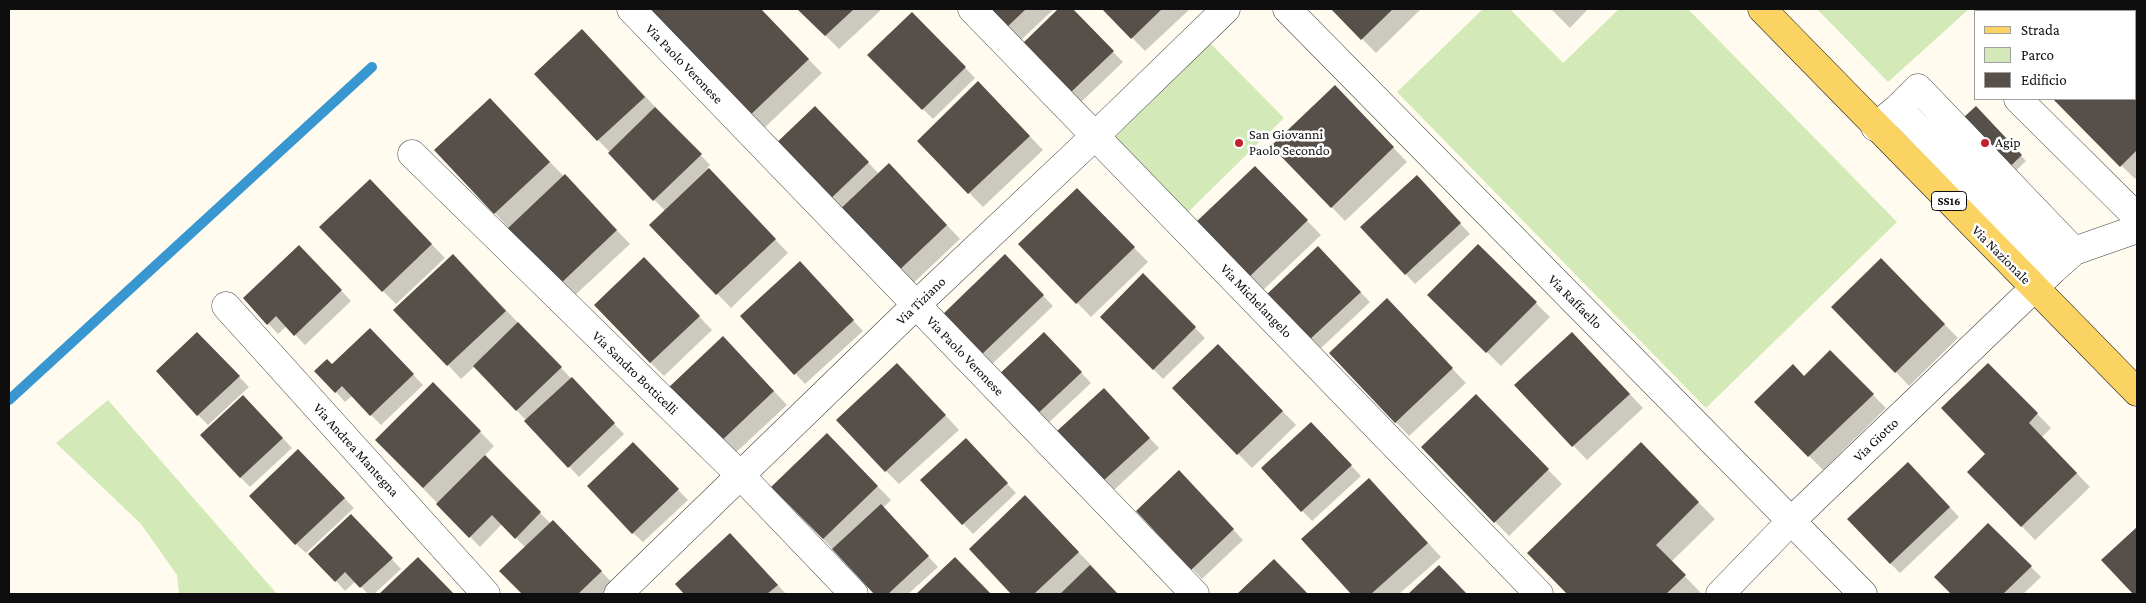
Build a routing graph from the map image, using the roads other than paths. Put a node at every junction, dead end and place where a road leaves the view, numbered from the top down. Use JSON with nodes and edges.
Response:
{"nodes":[{"id":1,"x":631,"y":9,"type":"edge"},
{"id":2,"x":972,"y":9,"type":"edge"},
{"id":3,"x":1226,"y":9,"type":"edge"},
{"id":4,"x":1287,"y":9,"type":"edge"},
{"id":5,"x":1762,"y":9,"type":"edge"},
{"id":6,"x":2019,"y":100,"type":"edge"},
{"id":7,"x":1898,"y":108,"type":"junction"},
{"id":8,"x":1876,"y":127,"type":"junction"},
{"id":9,"x":1095,"y":136,"type":"junction"},
{"id":10,"x":412,"y":154,"type":"dead end"},
{"id":11,"x":2137,"y":217,"type":"edge"},
{"id":12,"x":2137,"y":229,"type":"edge"},
{"id":13,"x":2074,"y":250,"type":"junction"},
{"id":14,"x":2054,"y":269,"type":"junction"},
{"id":15,"x":2034,"y":288,"type":"junction"},
{"id":16,"x":916,"y":305,"type":"junction"},
{"id":17,"x":226,"y":306,"type":"dead end"},
{"id":18,"x":2137,"y":392,"type":"edge"},
{"id":19,"x":741,"y":476,"type":"junction"},
{"id":20,"x":1791,"y":521,"type":"junction"},
{"id":21,"x":486,"y":594,"type":"edge"},
{"id":22,"x":618,"y":594,"type":"edge"},
{"id":23,"x":854,"y":594,"type":"edge"},
{"id":24,"x":1195,"y":594,"type":"edge"},
{"id":25,"x":1539,"y":594,"type":"edge"},
{"id":26,"x":1720,"y":594,"type":"edge"},
{"id":27,"x":1863,"y":594,"type":"edge"}],
"edges":[{"from":1,"to":16,"type":"street","name":"Via Paolo Veronese"},
{"from":2,"to":9,"type":"street","name":"Via Michelangelo"},
{"from":3,"to":9,"type":"street","name":"Via Tiziano"},
{"from":4,"to":20,"type":"street","name":"Via Raffaello"},
{"from":5,"to":8,"type":"main road","name":"Via Nazionale","number":"SS16"},
{"from":6,"to":11,"type":"street"},
{"from":7,"to":8,"type":"street"},
{"from":7,"to":13,"type":"street"},
{"from":7,"to":14,"type":"street"},
{"from":8,"to":15,"type":"main road","name":"Via Nazionale","number":"SS16"},
{"from":9,"to":16,"type":"street","name":"Via Tiziano"},
{"from":9,"to":25,"type":"street","name":"Via Michelangelo"},
{"from":10,"to":19,"type":"street","name":"Via Sandro Botticelli"},
{"from":12,"to":13,"type":"street"},
{"from":13,"to":14,"type":"street","name":"Via Giotto"},
{"from":14,"to":15,"type":"street","name":"Via Giotto"},
{"from":15,"to":18,"type":"main road","name":"Via Nazionale","number":"SS16"},
{"from":15,"to":20,"type":"street","name":"Via Giotto"},
{"from":16,"to":19,"type":"street","name":"Via Tiziano"},
{"from":16,"to":24,"type":"street","name":"Via Paolo Veronese"},
{"from":17,"to":21,"type":"street","name":"Via Andrea Mantegna"},
{"from":19,"to":22,"type":"street","name":"Via Tiziano"},
{"from":19,"to":23,"type":"street","name":"Via Sandro Botticelli"},
{"from":20,"to":26,"type":"street","name":"Via Giotto"},
{"from":20,"to":27,"type":"street","name":"Via Raffaello"}]}
